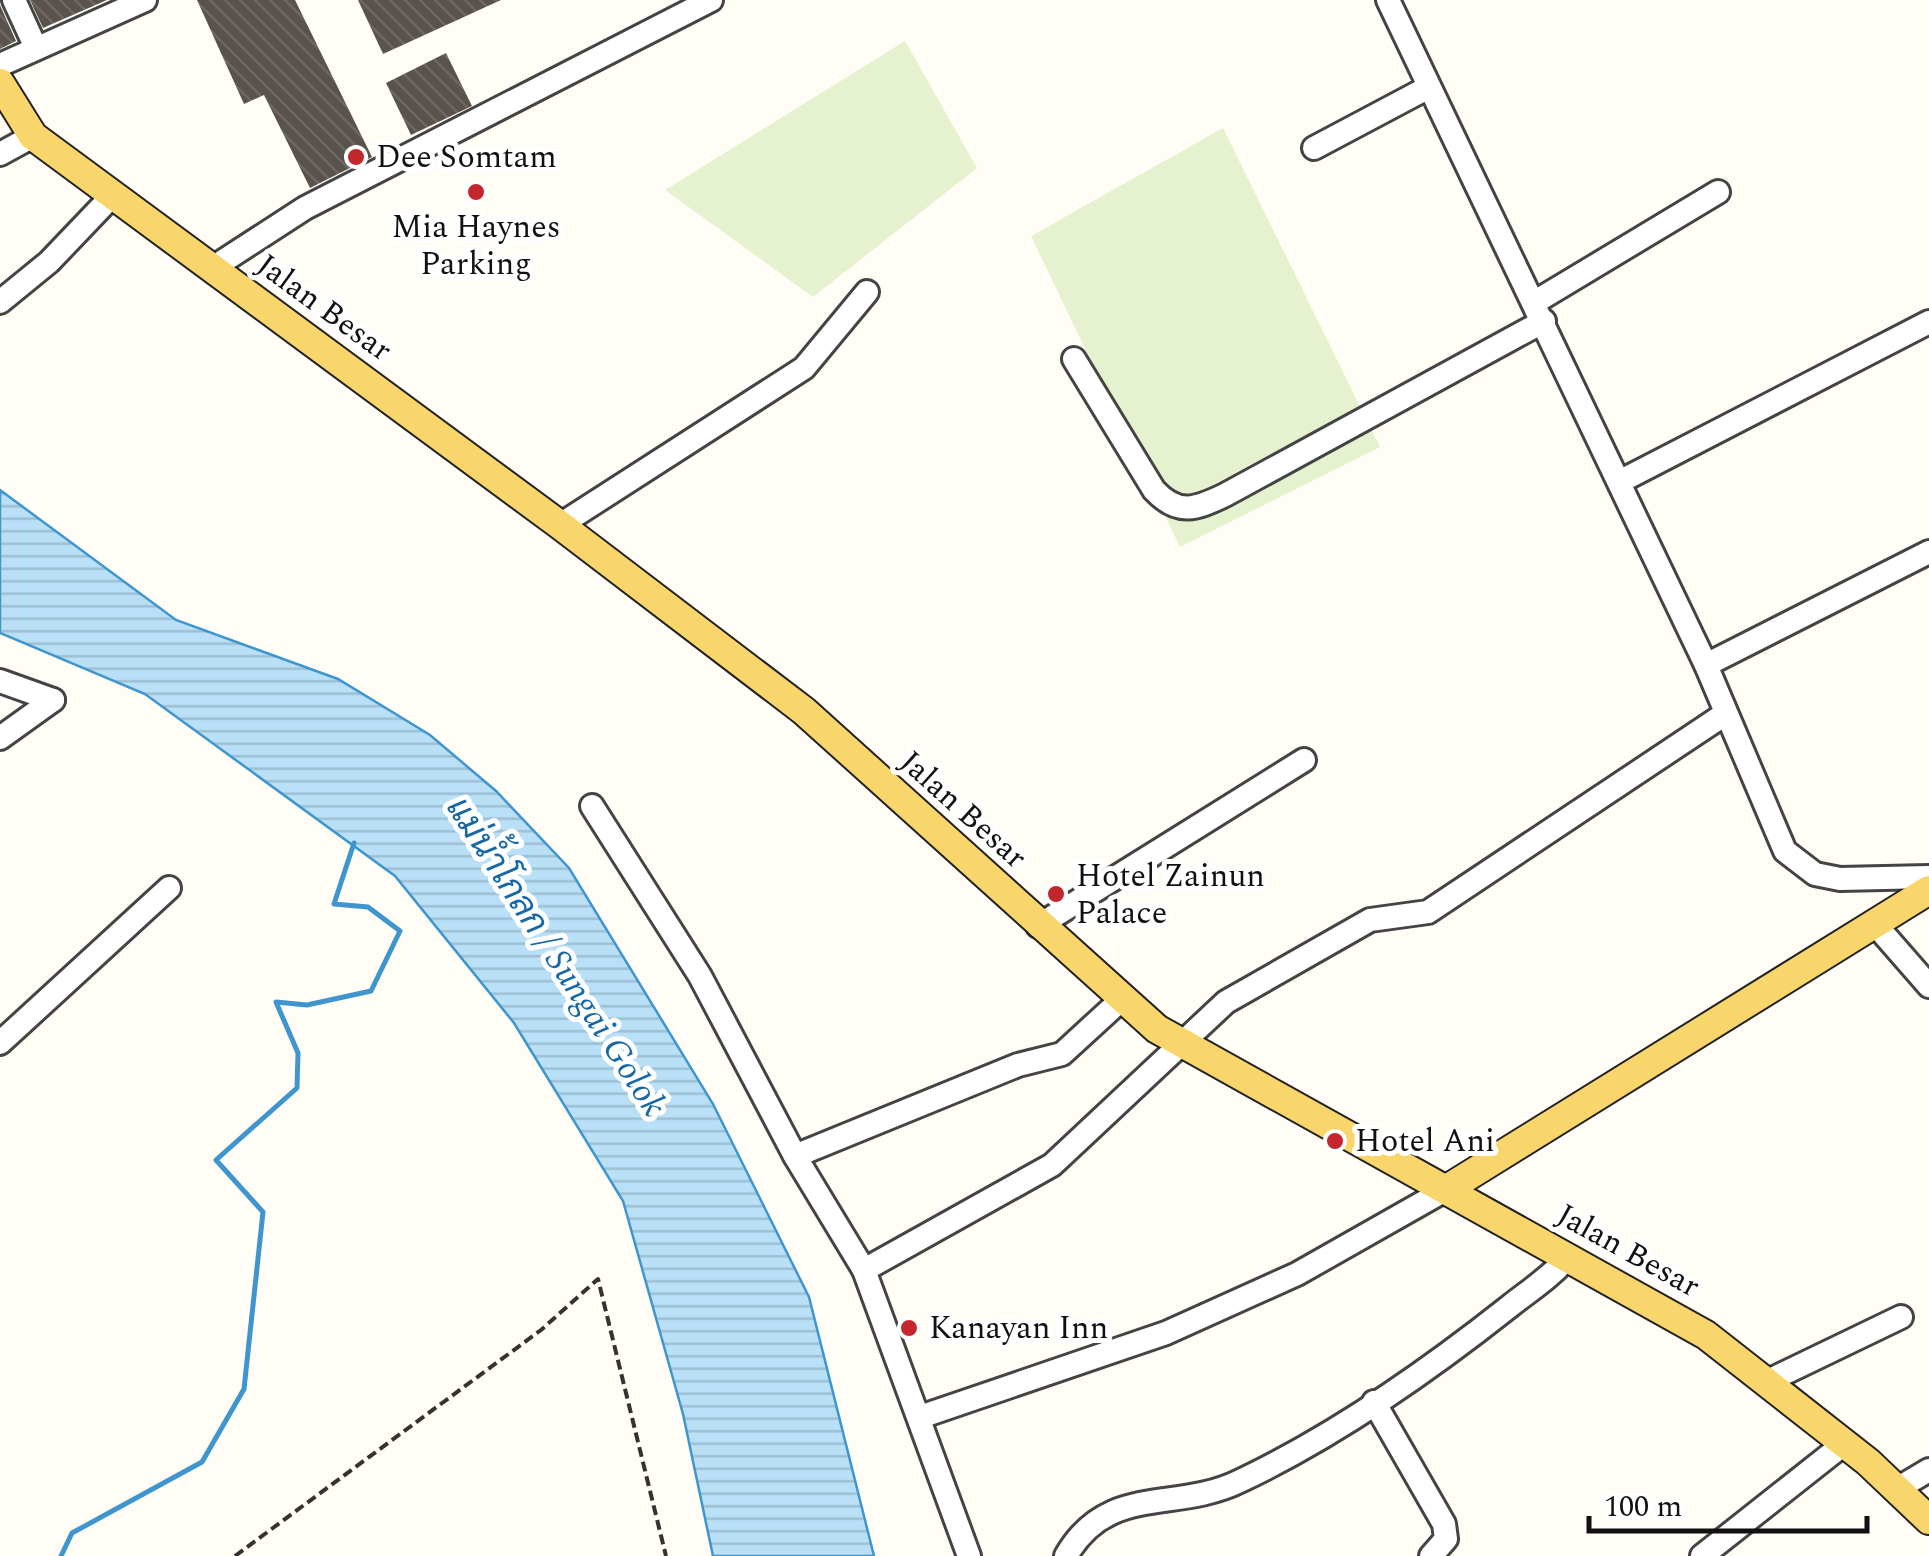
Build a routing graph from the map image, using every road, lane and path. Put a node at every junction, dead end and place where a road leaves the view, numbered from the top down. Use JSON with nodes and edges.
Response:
{"nodes":[{"id":1,"x":14,"y":0,"type":"edge"},
{"id":2,"x":145,"y":0,"type":"edge"},
{"id":3,"x":711,"y":0,"type":"edge"},
{"id":4,"x":1388,"y":0,"type":"edge"},
{"id":5,"x":36,"y":48,"type":"junction"},
{"id":6,"x":0,"y":65,"type":"edge"},
{"id":7,"x":0,"y":83,"type":"edge"},
{"id":8,"x":1430,"y":87,"type":"junction"},
{"id":9,"x":33,"y":136,"type":"junction"},
{"id":10,"x":1314,"y":148,"type":"dead end"},
{"id":11,"x":0,"y":154,"type":"edge"},
{"id":12,"x":1718,"y":192,"type":"dead end"},
{"id":13,"x":112,"y":196,"type":"junction"},
{"id":14,"x":211,"y":269,"type":"junction"},
{"id":15,"x":868,"y":292,"type":"dead end"},
{"id":16,"x":0,"y":302,"type":"edge"},
{"id":17,"x":1540,"y":312,"type":"junction"},
{"id":18,"x":1929,"y":322,"type":"edge"},
{"id":19,"x":1074,"y":359,"type":"dead end"},
{"id":20,"x":1620,"y":482,"type":"junction"},
{"id":21,"x":560,"y":525,"type":"junction"},
{"id":22,"x":1929,"y":552,"type":"edge"},
{"id":23,"x":1706,"y":665,"type":"junction"},
{"id":24,"x":0,"y":681,"type":"edge"},
{"id":25,"x":1725,"y":714,"type":"junction"},
{"id":26,"x":0,"y":738,"type":"edge"},
{"id":27,"x":1304,"y":760,"type":"dead end"},
{"id":28,"x":592,"y":806,"type":"dead end"},
{"id":29,"x":1929,"y":877,"type":"edge"},
{"id":30,"x":169,"y":888,"type":"dead end"},
{"id":31,"x":1929,"y":890,"type":"edge"},
{"id":32,"x":1874,"y":923,"type":"junction"},
{"id":33,"x":1038,"y":926,"type":"junction"},
{"id":34,"x":1929,"y":986,"type":"edge"},
{"id":35,"x":1122,"y":999,"type":"junction"},
{"id":36,"x":0,"y":1043,"type":"edge"},
{"id":37,"x":1185,"y":1044,"type":"junction"},
{"id":38,"x":795,"y":1156,"type":"junction"},
{"id":39,"x":1447,"y":1188,"type":"junction"},
{"id":40,"x":1568,"y":1257,"type":"junction"},
{"id":41,"x":864,"y":1270,"type":"junction"},
{"id":42,"x":1901,"y":1317,"type":"dead end"},
{"id":43,"x":1766,"y":1382,"type":"junction"},
{"id":44,"x":1374,"y":1402,"type":"junction"},
{"id":45,"x":920,"y":1417,"type":"junction"},
{"id":46,"x":1844,"y":1443,"type":"junction"},
{"id":47,"x":1929,"y":1470,"type":"edge"},
{"id":48,"x":1896,"y":1489,"type":"junction"},
{"id":49,"x":1929,"y":1520,"type":"edge"},
{"id":50,"x":235,"y":1556,"type":"edge"},
{"id":51,"x":666,"y":1556,"type":"edge"},
{"id":52,"x":969,"y":1556,"type":"edge"},
{"id":53,"x":1066,"y":1556,"type":"edge"},
{"id":54,"x":1431,"y":1556,"type":"edge"},
{"id":55,"x":1702,"y":1556,"type":"edge"}],
"edges":[{"from":1,"to":5,"type":"street"},
{"from":2,"to":5,"type":"street"},
{"from":3,"to":14,"type":"street"},
{"from":4,"to":8,"type":"street"},
{"from":5,"to":6,"type":"street"},
{"from":7,"to":9,"type":"main road","name":"Jalan Besar"},
{"from":8,"to":10,"type":"street"},
{"from":8,"to":17,"type":"street"},
{"from":9,"to":11,"type":"street"},
{"from":9,"to":13,"type":"main road","name":"Jalan Besar"},
{"from":12,"to":17,"type":"street"},
{"from":13,"to":14,"type":"main road","name":"Jalan Besar"},
{"from":13,"to":16,"type":"street"},
{"from":14,"to":21,"type":"main road","name":"Jalan Besar"},
{"from":15,"to":21,"type":"street"},
{"from":17,"to":19,"type":"street"},
{"from":17,"to":20,"type":"street"},
{"from":18,"to":20,"type":"street"},
{"from":20,"to":23,"type":"street"},
{"from":21,"to":33,"type":"main road","name":"Jalan Besar"},
{"from":22,"to":23,"type":"street"},
{"from":23,"to":25,"type":"street"},
{"from":24,"to":26,"type":"street"},
{"from":25,"to":29,"type":"street"},
{"from":25,"to":37,"type":"street"},
{"from":27,"to":33,"type":"street"},
{"from":28,"to":38,"type":"street"},
{"from":30,"to":36,"type":"street"},
{"from":31,"to":32,"type":"main road"},
{"from":32,"to":34,"type":"street"},
{"from":32,"to":39,"type":"main road"},
{"from":33,"to":35,"type":"main road","name":"Jalan Besar"},
{"from":35,"to":37,"type":"main road","name":"Jalan Besar"},
{"from":35,"to":38,"type":"street"},
{"from":37,"to":39,"type":"main road","name":"Jalan Besar"},
{"from":37,"to":41,"type":"street"},
{"from":38,"to":41,"type":"street"},
{"from":39,"to":40,"type":"main road","name":"Jalan Besar"},
{"from":39,"to":45,"type":"street"},
{"from":40,"to":43,"type":"main road","name":"Jalan Besar"},
{"from":40,"to":44,"type":"street"},
{"from":41,"to":45,"type":"street"},
{"from":42,"to":43,"type":"street"},
{"from":43,"to":46,"type":"main road","name":"Jalan Besar"},
{"from":44,"to":53,"type":"street"},
{"from":44,"to":54,"type":"street"},
{"from":45,"to":52,"type":"street"},
{"from":46,"to":48,"type":"main road","name":"Jalan Besar"},
{"from":46,"to":55,"type":"street"},
{"from":47,"to":48,"type":"street"},
{"from":48,"to":49,"type":"main road","name":"Jalan Besar"},
{"from":50,"to":51,"type":"path"}]}
